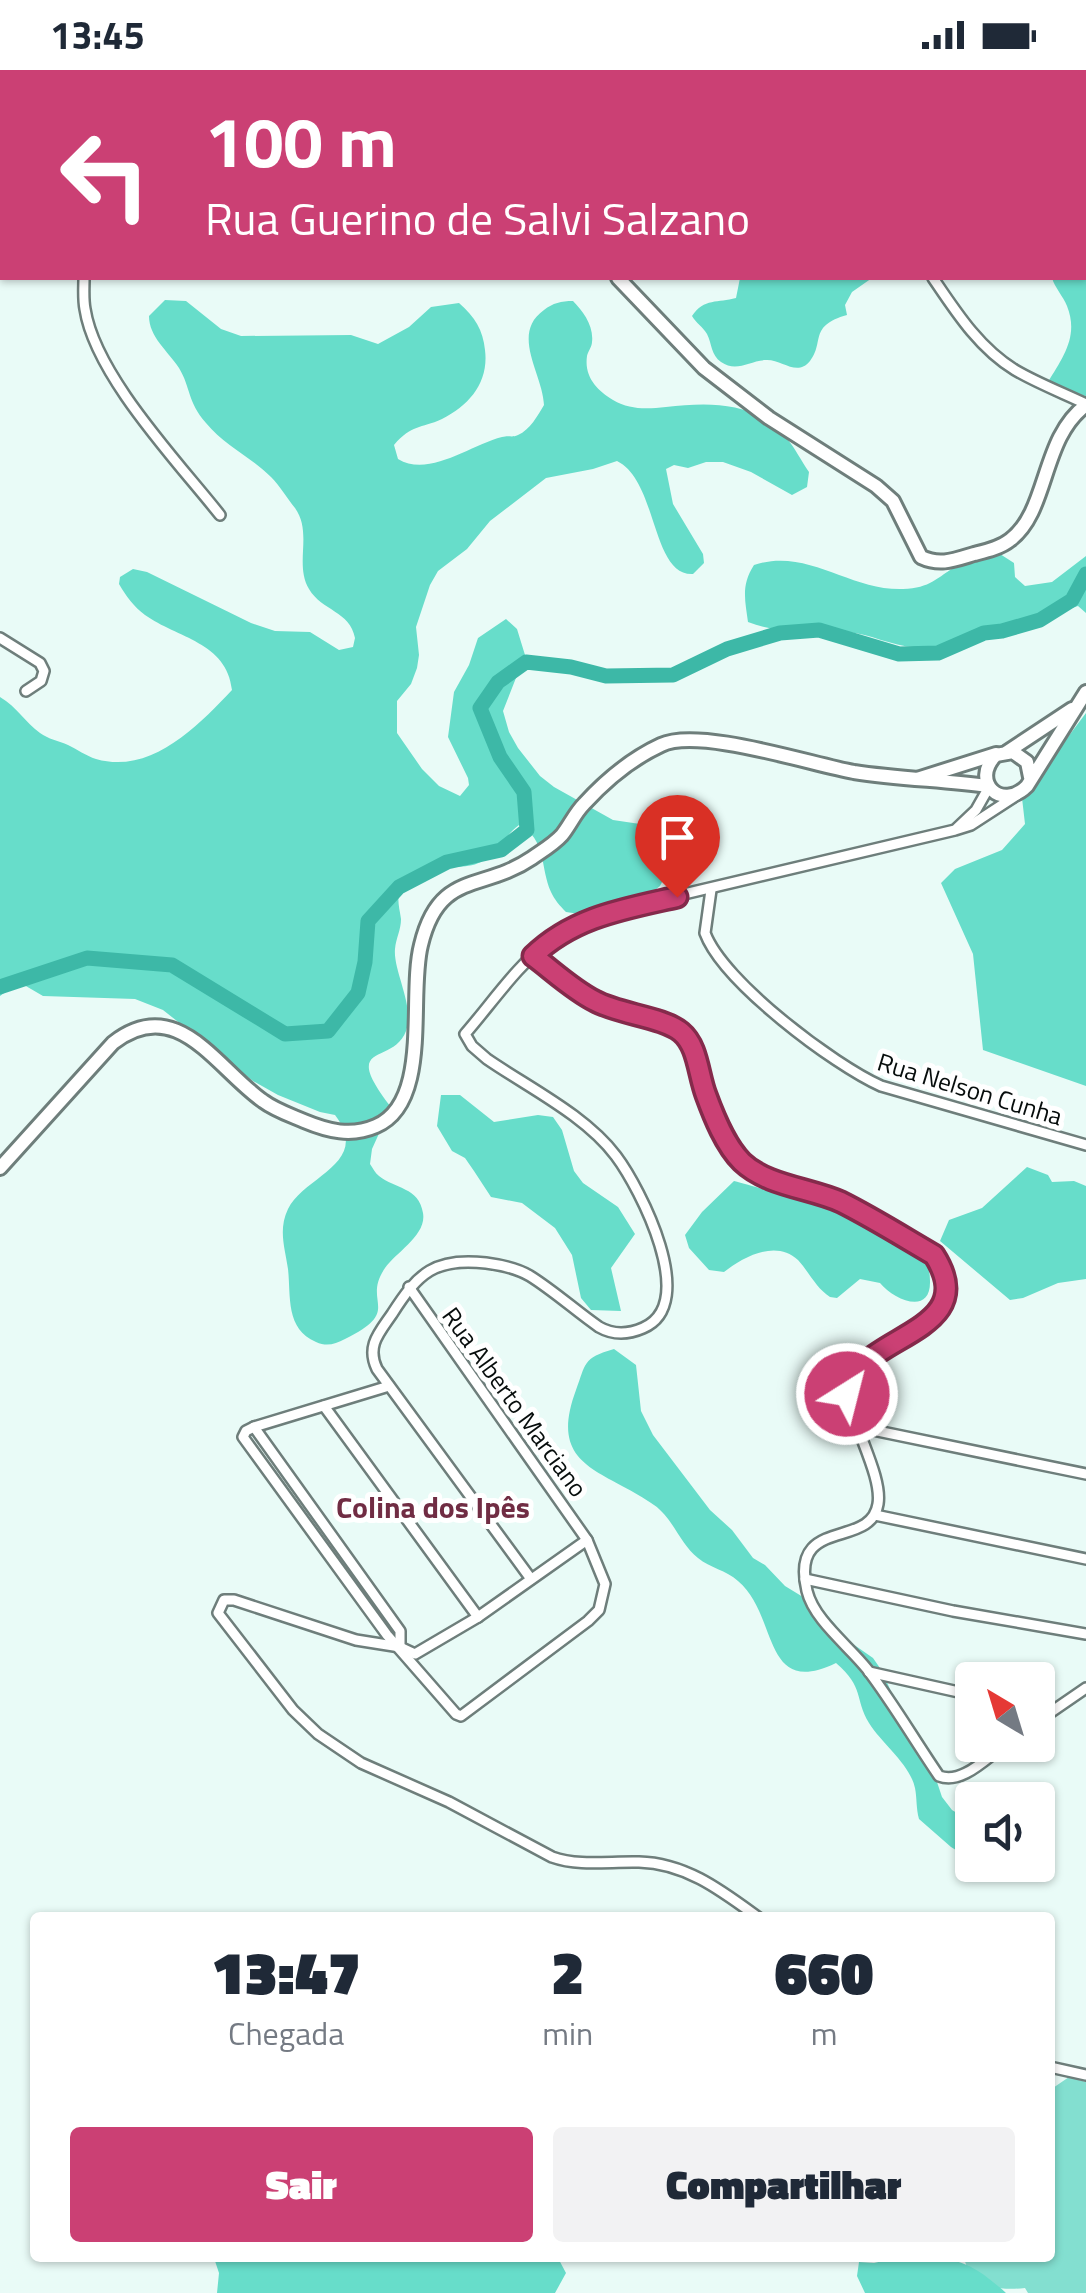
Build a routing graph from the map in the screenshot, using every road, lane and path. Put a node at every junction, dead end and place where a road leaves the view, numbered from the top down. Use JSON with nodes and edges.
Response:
{"nodes":[{"id":1,"x":84,"y":280,"type":"edge"},
{"id":2,"x":620,"y":280,"type":"edge"},
{"id":3,"x":934,"y":280,"type":"edge"},
{"id":4,"x":1086,"y":404,"type":"edge"},
{"id":5,"x":220,"y":515,"type":"dead end"},
{"id":6,"x":0,"y":638,"type":"edge"},
{"id":7,"x":26,"y":691,"type":"dead end"},
{"id":8,"x":1086,"y":692,"type":"edge"},
{"id":9,"x":1078,"y":705,"type":"junction"},
{"id":10,"x":1004,"y":752,"type":"junction"},
{"id":11,"x":1030,"y":776,"type":"junction"},
{"id":12,"x":917,"y":780,"type":"junction"},
{"id":13,"x":989,"y":786,"type":"junction"},
{"id":14,"x":1019,"y":794,"type":"junction"},
{"id":15,"x":955,"y":830,"type":"junction"},
{"id":16,"x":711,"y":890,"type":"junction"},
{"id":17,"x":533,"y":956,"type":"junction"},
{"id":18,"x":1086,"y":1145,"type":"edge"},
{"id":19,"x":0,"y":1168,"type":"edge"},
{"id":20,"x":410,"y":1287,"type":"junction"},
{"id":21,"x":389,"y":1386,"type":"junction"},
{"id":22,"x":324,"y":1406,"type":"junction"},
{"id":23,"x":858,"y":1426,"type":"junction"},
{"id":24,"x":1086,"y":1474,"type":"edge"},
{"id":25,"x":875,"y":1515,"type":"junction"},
{"id":26,"x":587,"y":1540,"type":"junction"},
{"id":27,"x":1086,"y":1559,"type":"edge"},
{"id":28,"x":531,"y":1580,"type":"junction"},
{"id":29,"x":806,"y":1580,"type":"junction"},
{"id":30,"x":478,"y":1617,"type":"junction"},
{"id":31,"x":1086,"y":1634,"type":"edge"},
{"id":32,"x":400,"y":1647,"type":"junction"},
{"id":33,"x":869,"y":1672,"type":"junction"},
{"id":34,"x":1086,"y":1688,"type":"edge"},
{"id":35,"x":955,"y":1691,"type":"edge"},
{"id":36,"x":1055,"y":1709,"type":"edge"},
{"id":37,"x":981,"y":1762,"type":"edge"},
{"id":38,"x":750,"y":1912,"type":"edge"},
{"id":39,"x":1055,"y":2068,"type":"edge"},
{"id":40,"x":1086,"y":2075,"type":"edge"}],
"edges":[{"from":1,"to":5,"type":"street"},
{"from":2,"to":4,"type":"street"},
{"from":3,"to":4,"type":"street"},
{"from":6,"to":7,"type":"street"},
{"from":8,"to":9,"type":"street"},
{"from":9,"to":10,"type":"street"},
{"from":9,"to":11,"type":"street"},
{"from":10,"to":11,"type":"street"},
{"from":10,"to":12,"type":"street"},
{"from":10,"to":13,"type":"street"},
{"from":11,"to":14,"type":"street"},
{"from":12,"to":13,"type":"street"},
{"from":12,"to":19,"type":"street"},
{"from":13,"to":14,"type":"street"},
{"from":13,"to":15,"type":"street"},
{"from":14,"to":15,"type":"street"},
{"from":15,"to":16,"type":"street"},
{"from":16,"to":17,"type":"street"},
{"from":16,"to":18,"type":"street","name":"Rua Nelson Cunha"},
{"from":17,"to":20,"type":"street"},
{"from":17,"to":23,"type":"street"},
{"from":20,"to":21,"type":"street"},
{"from":20,"to":26,"type":"street","name":"Rua Alberto Marciano"},
{"from":21,"to":22,"type":"street"},
{"from":21,"to":28,"type":"street"},
{"from":22,"to":30,"type":"street"},
{"from":22,"to":32,"type":"street"},
{"from":23,"to":24,"type":"street"},
{"from":23,"to":25,"type":"street"},
{"from":25,"to":27,"type":"street"},
{"from":25,"to":29,"type":"street"},
{"from":26,"to":28,"type":"street"},
{"from":26,"to":32,"type":"street","name":"Rua Alberto Marciano"},
{"from":28,"to":30,"type":"street"},
{"from":29,"to":31,"type":"street"},
{"from":29,"to":33,"type":"street"},
{"from":30,"to":32,"type":"street"},
{"from":32,"to":38,"type":"street"},
{"from":33,"to":35,"type":"street"},
{"from":33,"to":37,"type":"street"},
{"from":34,"to":36,"type":"street"},
{"from":39,"to":40,"type":"street"}]}
